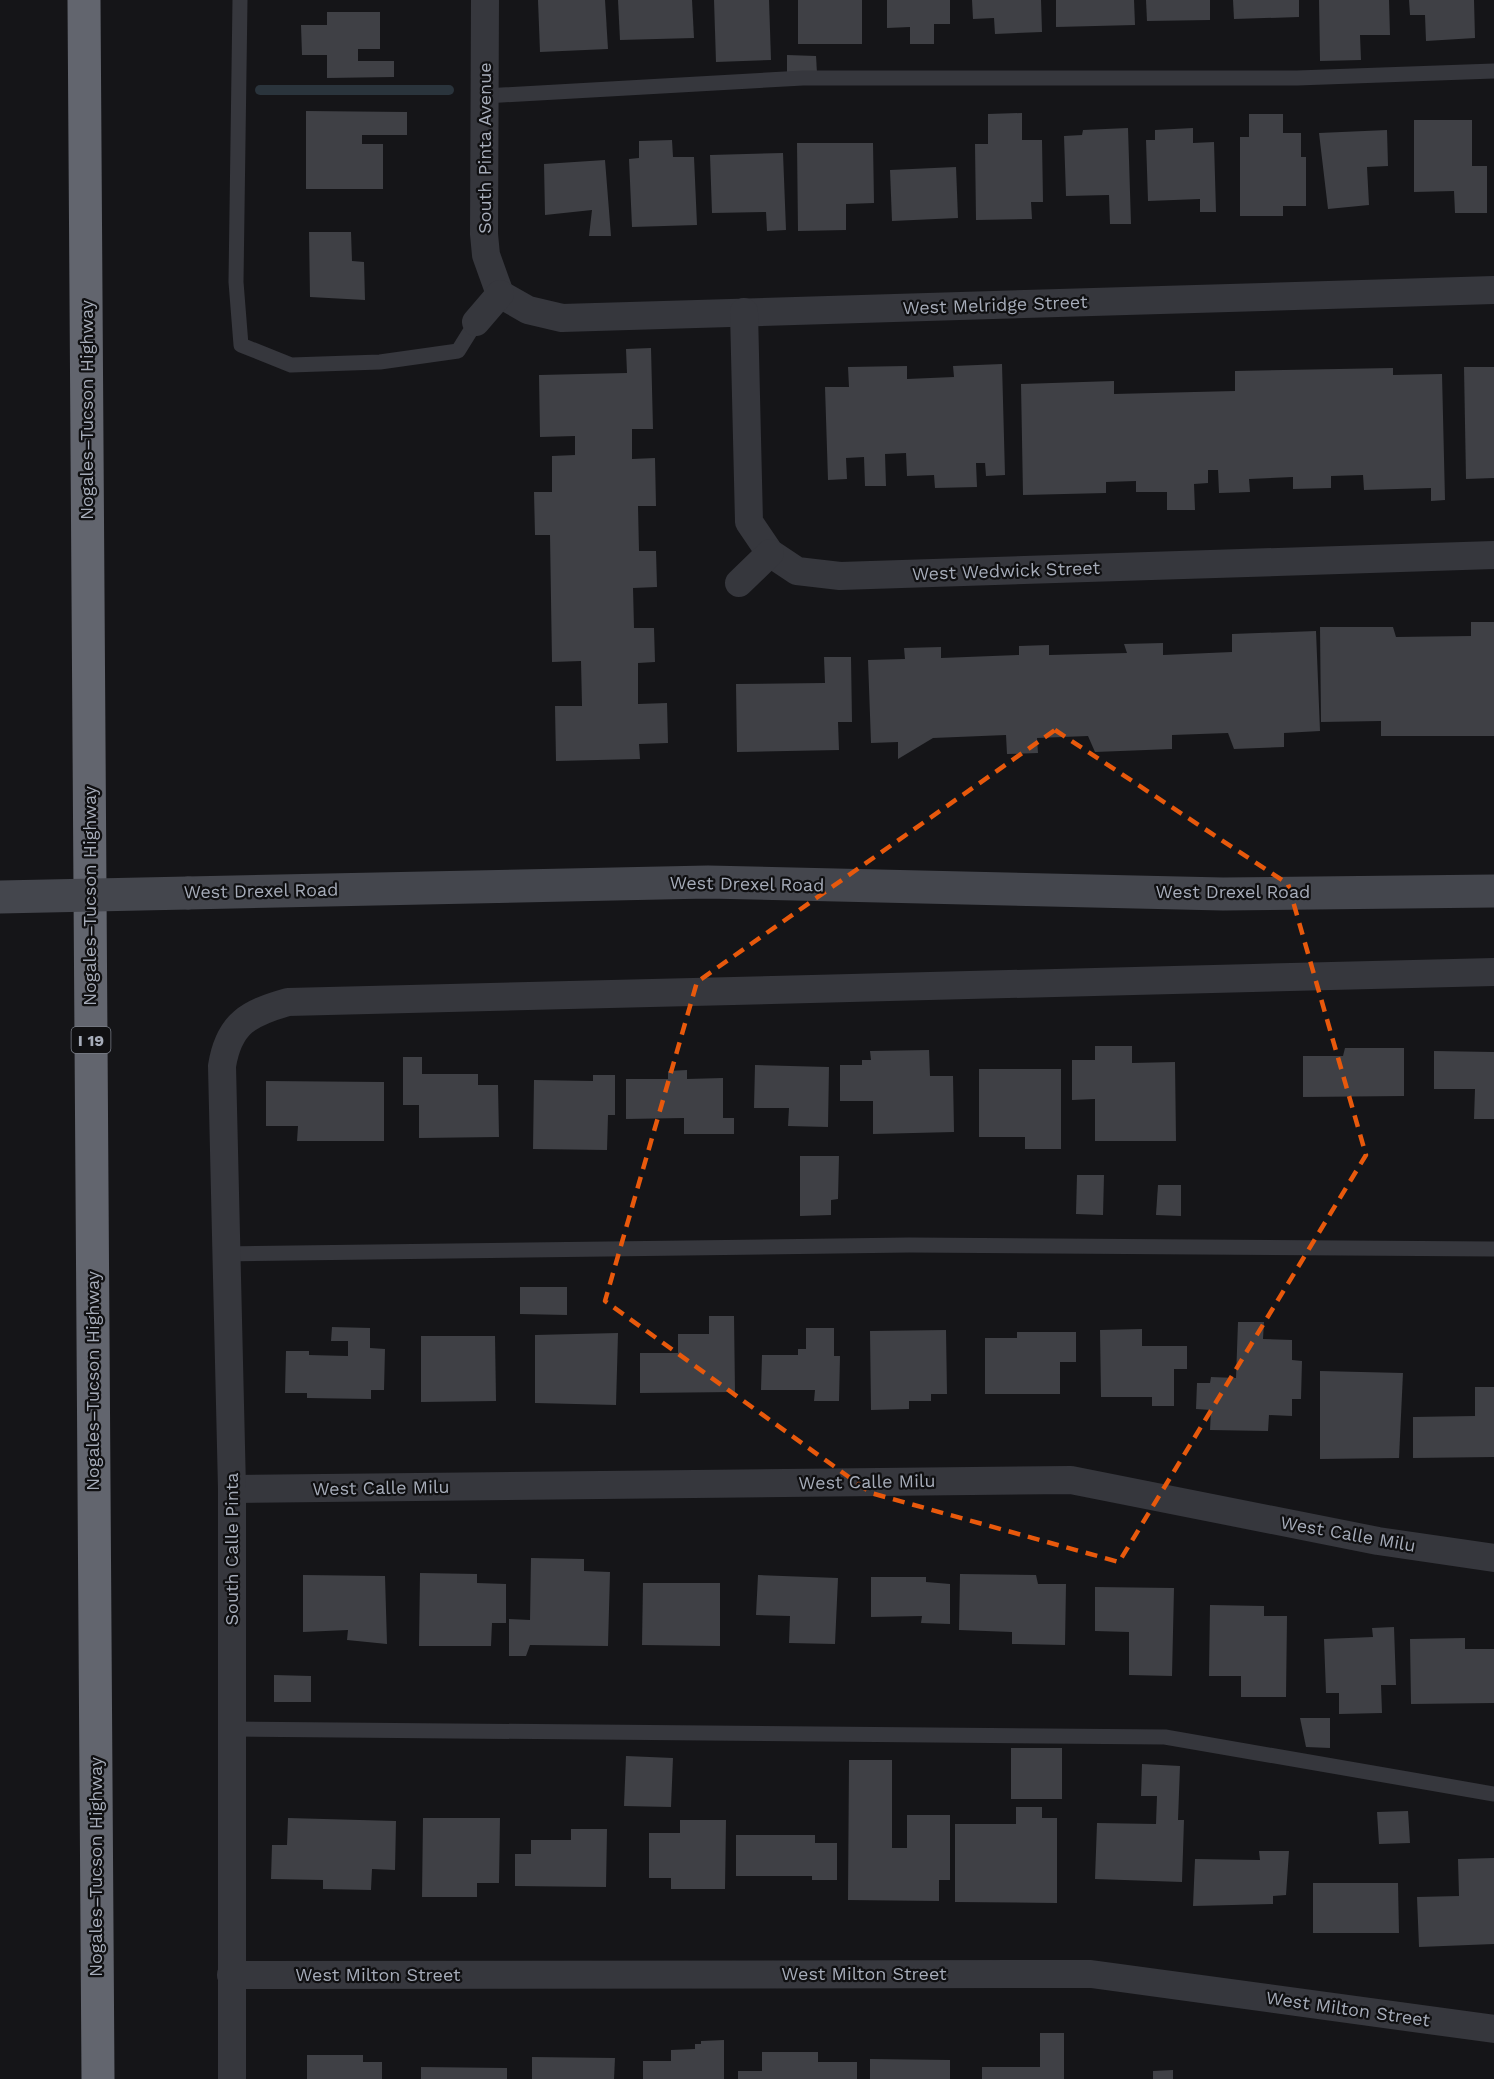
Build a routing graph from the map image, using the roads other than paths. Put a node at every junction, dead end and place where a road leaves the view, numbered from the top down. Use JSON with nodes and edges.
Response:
{"nodes":[{"id":1,"x":84,"y":0,"type":"edge"},
{"id":2,"x":240,"y":0,"type":"edge"},
{"id":3,"x":485,"y":0,"type":"edge"},
{"id":4,"x":1494,"y":71,"type":"edge"},
{"id":5,"x":485,"y":96,"type":"junction"},
{"id":6,"x":1494,"y":290,"type":"edge"},
{"id":7,"x":500,"y":294,"type":"junction"},
{"id":8,"x":744,"y":312,"type":"junction"},
{"id":9,"x":476,"y":322,"type":"joint"},
{"id":10,"x":770,"y":553,"type":"junction"},
{"id":11,"x":1494,"y":555,"type":"edge"},
{"id":12,"x":739,"y":583,"type":"dead end"},
{"id":13,"x":1494,"y":891,"type":"edge"},
{"id":14,"x":0,"y":897,"type":"edge"},
{"id":15,"x":1494,"y":972,"type":"edge"},
{"id":16,"x":1494,"y":1249,"type":"edge"},
{"id":17,"x":224,"y":1254,"type":"junction"},
{"id":18,"x":232,"y":1489,"type":"junction"},
{"id":19,"x":1494,"y":1558,"type":"edge"},
{"id":20,"x":231,"y":1729,"type":"junction"},
{"id":21,"x":1494,"y":1794,"type":"edge"},
{"id":22,"x":231,"y":1975,"type":"junction"},
{"id":23,"x":1494,"y":2029,"type":"edge"},
{"id":24,"x":98,"y":2079,"type":"edge"},
{"id":25,"x":232,"y":2079,"type":"edge"}],
"edges":[{"from":1,"to":24,"type":"highway","name":"Nogales–Tucson Highway","number":"I 19"},
{"from":2,"to":9,"type":"lane"},
{"from":3,"to":5,"type":"street","name":"South Pinta Avenue"},
{"from":4,"to":5,"type":"lane"},
{"from":5,"to":7,"type":"street","name":"South Pinta Avenue"},
{"from":6,"to":8,"type":"street","name":"West Melridge Street"},
{"from":7,"to":8,"type":"street","name":"West Melridge Street"},
{"from":7,"to":9,"type":"street"},
{"from":8,"to":10,"type":"street","name":"West Wedwick Street"},
{"from":10,"to":11,"type":"street","name":"West Wedwick Street"},
{"from":10,"to":12,"type":"street"},
{"from":13,"to":14,"type":"street","name":"West Drexel Road","bridge":true},
{"from":15,"to":17,"type":"street","name":"South Calle Pinta"},
{"from":16,"to":17,"type":"lane"},
{"from":17,"to":18,"type":"street","name":"South Calle Pinta"},
{"from":18,"to":19,"type":"street","name":"West Calle Milu"},
{"from":18,"to":20,"type":"street","name":"South Calle Pinta"},
{"from":20,"to":21,"type":"lane"},
{"from":20,"to":22,"type":"street","name":"South Calle Pinta"},
{"from":22,"to":23,"type":"street","name":"West Milton Street"},
{"from":22,"to":25,"type":"street","name":"South Calle Pinta"}]}
